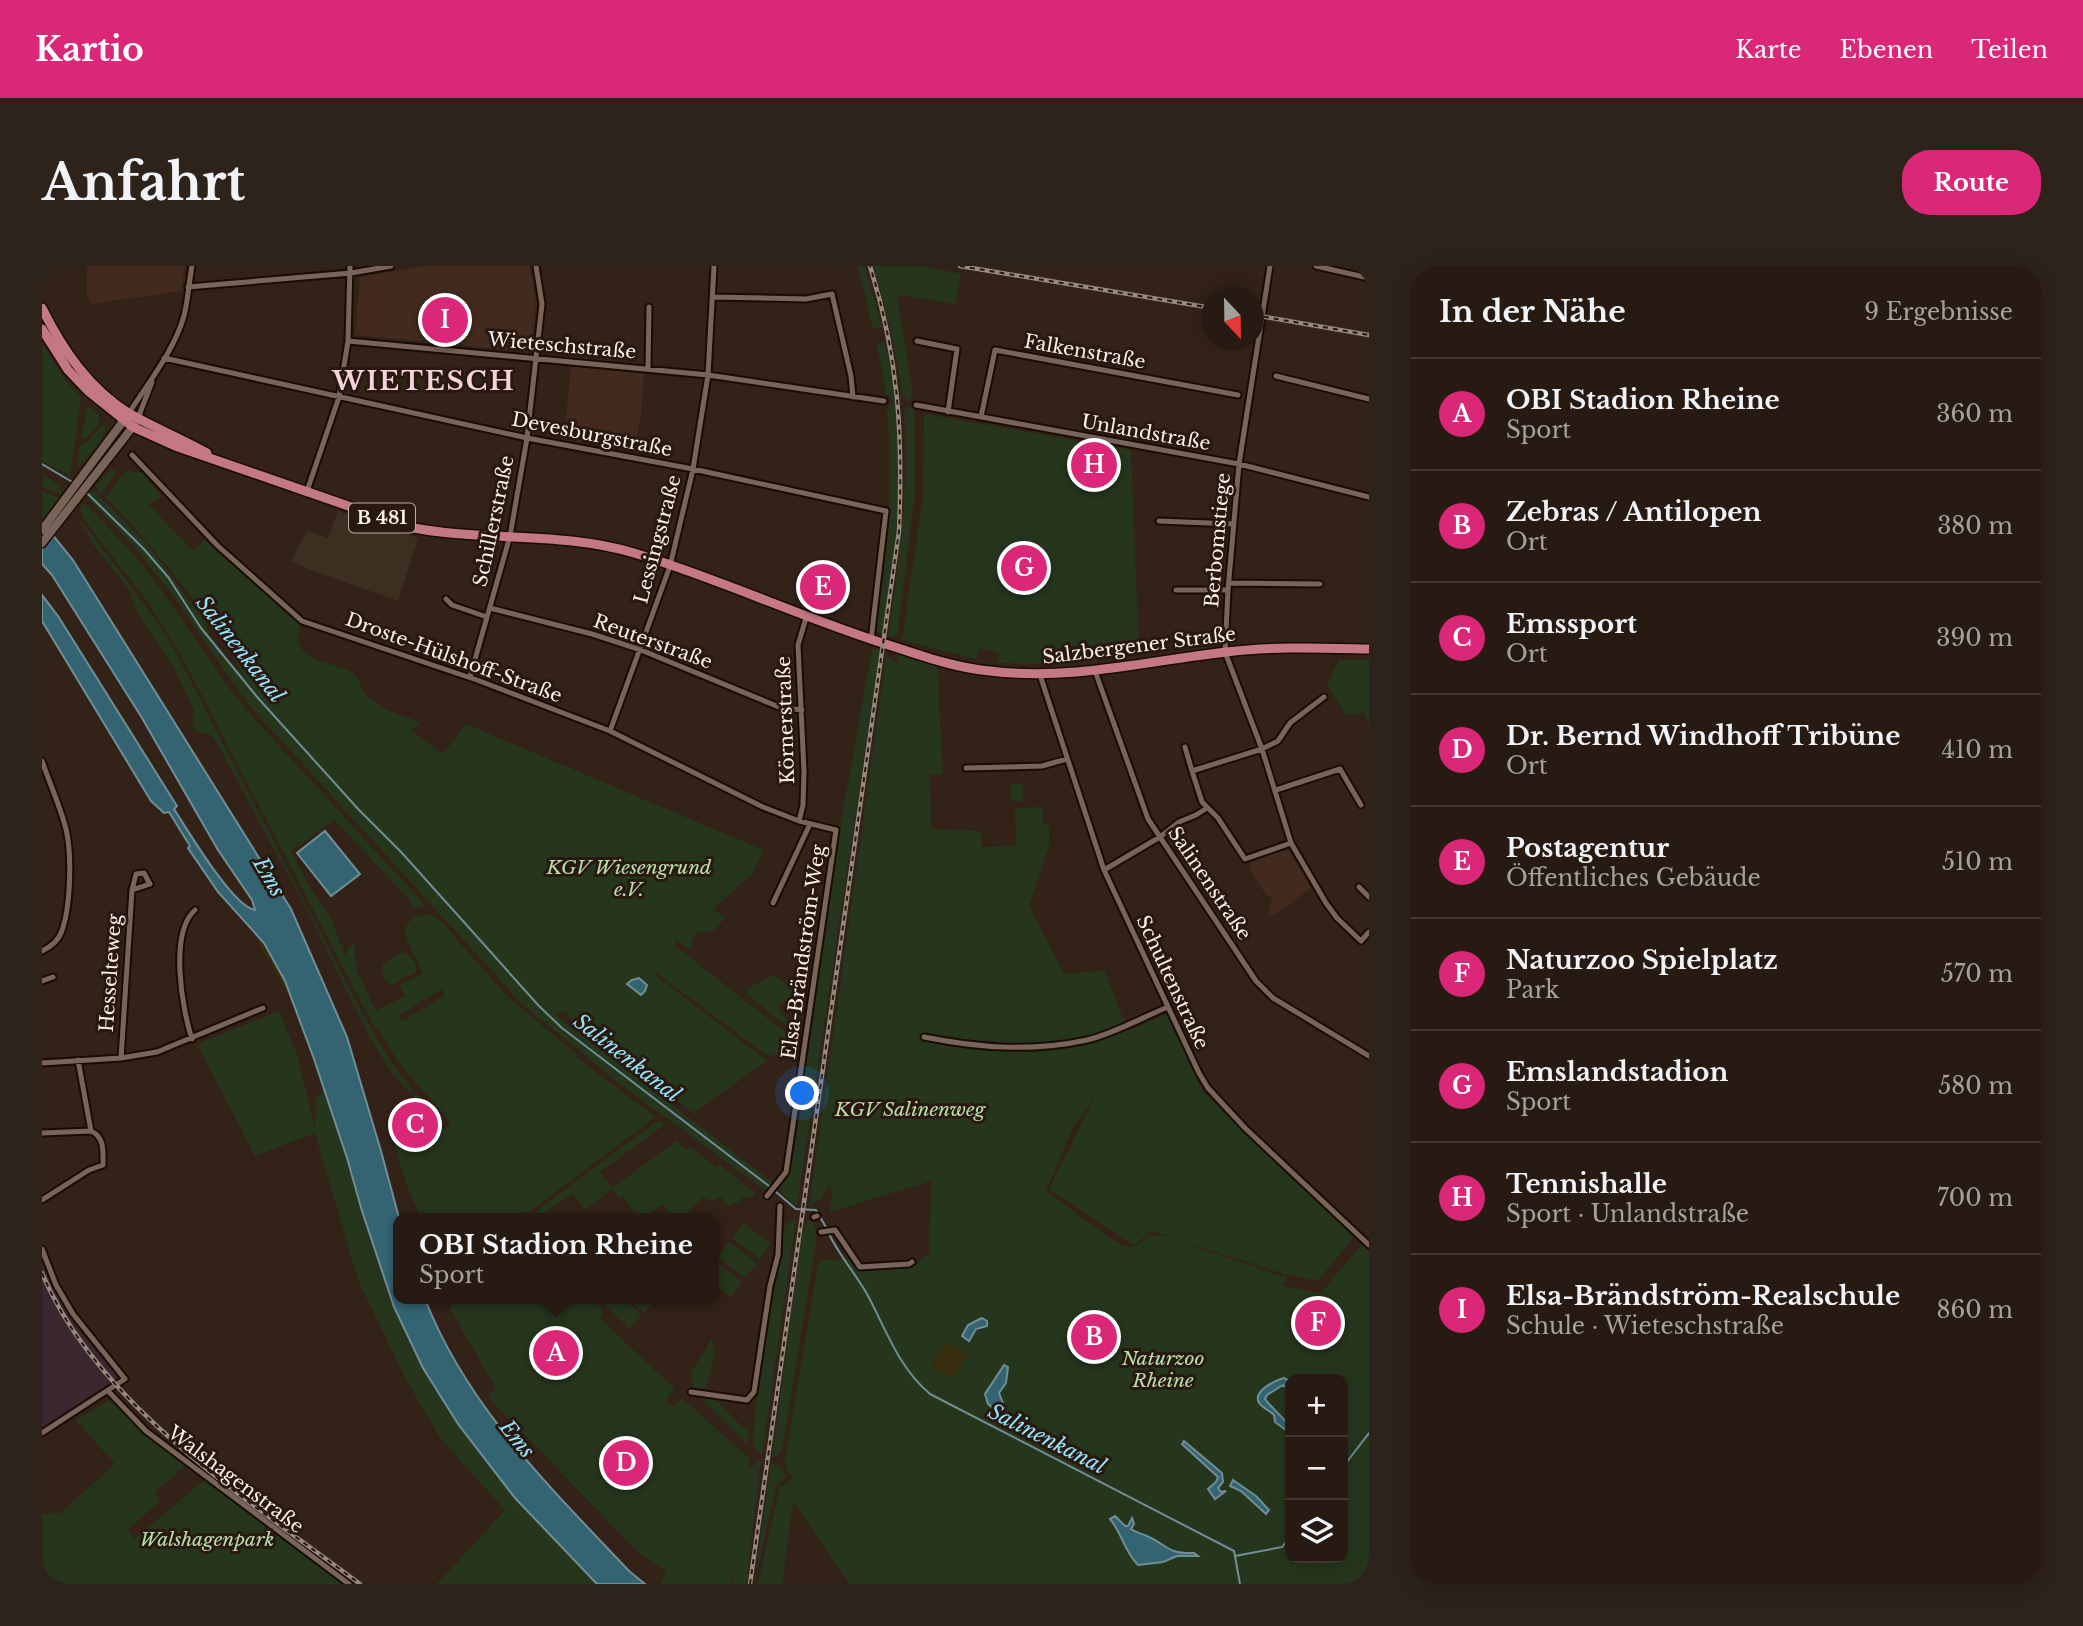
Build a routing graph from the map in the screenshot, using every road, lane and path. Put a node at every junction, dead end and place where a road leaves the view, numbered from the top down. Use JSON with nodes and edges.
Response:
{"nodes":[{"id":1,"x":192,"y":266,"type":"edge"},
{"id":2,"x":391,"y":266,"type":"edge"},
{"id":3,"x":536,"y":266,"type":"edge"},
{"id":4,"x":714,"y":266,"type":"edge"},
{"id":5,"x":1270,"y":266,"type":"edge"},
{"id":6,"x":1316,"y":266,"type":"edge"},
{"id":7,"x":350,"y":269,"type":"edge"},
{"id":8,"x":1369,"y":278,"type":"edge"},
{"id":9,"x":188,"y":286,"type":"junction"},
{"id":10,"x":713,"y":297,"type":"junction"},
{"id":11,"x":649,"y":307,"type":"dead end"},
{"id":12,"x":42,"y":309,"type":"edge"},
{"id":13,"x":42,"y":329,"type":"edge"},
{"id":14,"x":348,"y":341,"type":"junction"},
{"id":15,"x":917,"y":341,"type":"dead end"},
{"id":16,"x":536,"y":357,"type":"junction"},
{"id":17,"x":164,"y":358,"type":"junction"},
{"id":18,"x":648,"y":369,"type":"junction"},
{"id":19,"x":156,"y":372,"type":"junction"},
{"id":20,"x":708,"y":375,"type":"junction"},
{"id":21,"x":1276,"y":376,"type":"dead end"},
{"id":22,"x":1238,"y":395,"type":"dead end"},
{"id":23,"x":339,"y":397,"type":"junction"},
{"id":24,"x":853,"y":397,"type":"junction"},
{"id":25,"x":1369,"y":399,"type":"edge"},
{"id":26,"x":884,"y":401,"type":"dead end"},
{"id":27,"x":916,"y":405,"type":"dead end"},
{"id":28,"x":948,"y":412,"type":"junction"},
{"id":29,"x":130,"y":417,"type":"junction"},
{"id":30,"x":981,"y":417,"type":"junction"},
{"id":31,"x":132,"y":427,"type":"junction"},
{"id":32,"x":527,"y":438,"type":"junction"},
{"id":33,"x":132,"y":455,"type":"dead end"},
{"id":34,"x":1239,"y":464,"type":"junction"},
{"id":35,"x":230,"y":465,"type":"junction"},
{"id":36,"x":693,"y":469,"type":"junction"},
{"id":37,"x":88,"y":477,"type":"junction"},
{"id":38,"x":307,"y":491,"type":"junction"},
{"id":39,"x":1369,"y":497,"type":"edge"},
{"id":40,"x":1160,"y":520,"type":"dead end"},
{"id":41,"x":1233,"y":524,"type":"junction"},
{"id":42,"x":42,"y":530,"type":"edge"},
{"id":43,"x":510,"y":536,"type":"junction"},
{"id":44,"x":42,"y":543,"type":"edge"},
{"id":45,"x":670,"y":566,"type":"junction"},
{"id":46,"x":1320,"y":584,"type":"dead end"},
{"id":47,"x":1228,"y":587,"type":"junction"},
{"id":48,"x":1176,"y":590,"type":"dead end"},
{"id":49,"x":446,"y":599,"type":"dead end"},
{"id":50,"x":490,"y":608,"type":"junction"},
{"id":51,"x":487,"y":617,"type":"junction"},
{"id":52,"x":806,"y":618,"type":"junction"},
{"id":53,"x":871,"y":640,"type":"junction"},
{"id":54,"x":1369,"y":649,"type":"edge"},
{"id":55,"x":640,"y":650,"type":"junction"},
{"id":56,"x":1225,"y":652,"type":"junction"},
{"id":57,"x":1095,"y":671,"type":"junction"},
{"id":58,"x":1040,"y":675,"type":"junction"},
{"id":59,"x":470,"y":677,"type":"junction"},
{"id":60,"x":1324,"y":696,"type":"dead end"},
{"id":61,"x":802,"y":710,"type":"junction"},
{"id":62,"x":610,"y":731,"type":"junction"},
{"id":63,"x":1185,"y":747,"type":"dead end"},
{"id":64,"x":1262,"y":749,"type":"junction"},
{"id":65,"x":1068,"y":759,"type":"junction"},
{"id":66,"x":42,"y":761,"type":"edge"},
{"id":67,"x":966,"y":768,"type":"dead end"},
{"id":68,"x":1192,"y":771,"type":"junction"},
{"id":69,"x":1276,"y":790,"type":"junction"},
{"id":70,"x":1361,"y":806,"type":"dead end"},
{"id":71,"x":1207,"y":808,"type":"junction"},
{"id":72,"x":799,"y":821,"type":"junction"},
{"id":73,"x":810,"y":824,"type":"junction"},
{"id":74,"x":836,"y":830,"type":"joint"},
{"id":75,"x":1160,"y":837,"type":"junction"},
{"id":76,"x":1291,"y":843,"type":"junction"},
{"id":77,"x":1104,"y":870,"type":"junction"},
{"id":78,"x":1359,"y":887,"type":"dead end"},
{"id":79,"x":132,"y":890,"type":"dead end"},
{"id":80,"x":1369,"y":897,"type":"edge"},
{"id":81,"x":774,"y":903,"type":"dead end"},
{"id":82,"x":195,"y":910,"type":"dead end"},
{"id":83,"x":1369,"y":932,"type":"edge"},
{"id":84,"x":42,"y":951,"type":"edge"},
{"id":85,"x":53,"y":977,"type":"dead end"},
{"id":86,"x":42,"y":981,"type":"edge"},
{"id":87,"x":1168,"y":1007,"type":"junction"},
{"id":88,"x":263,"y":1008,"type":"dead end"},
{"id":89,"x":924,"y":1037,"type":"dead end"},
{"id":90,"x":192,"y":1039,"type":"junction"},
{"id":91,"x":1369,"y":1056,"type":"edge"},
{"id":92,"x":121,"y":1058,"type":"junction"},
{"id":93,"x":78,"y":1060,"type":"junction"},
{"id":94,"x":42,"y":1063,"type":"edge"},
{"id":95,"x":91,"y":1131,"type":"junction"},
{"id":96,"x":42,"y":1133,"type":"edge"},
{"id":97,"x":767,"y":1196,"type":"dead end"},
{"id":98,"x":42,"y":1200,"type":"edge"},
{"id":99,"x":780,"y":1206,"type":"dead end"},
{"id":100,"x":826,"y":1231,"type":"dead end"},
{"id":101,"x":1369,"y":1245,"type":"edge"},
{"id":102,"x":42,"y":1249,"type":"edge"},
{"id":103,"x":912,"y":1262,"type":"dead end"},
{"id":104,"x":109,"y":1392,"type":"junction"},
{"id":105,"x":691,"y":1392,"type":"dead end"},
{"id":106,"x":42,"y":1433,"type":"edge"},
{"id":107,"x":349,"y":1584,"type":"edge"}],
"edges":[{"from":1,"to":9,"type":"street"},
{"from":2,"to":7,"type":"street"},
{"from":3,"to":16,"type":"street","name":"Schillerstraße"},
{"from":4,"to":10,"type":"street","name":"Lessingstraße"},
{"from":5,"to":34,"type":"street","name":"Berbomstiege"},
{"from":6,"to":8,"type":"street"},
{"from":7,"to":9,"type":"street"},
{"from":7,"to":14,"type":"street"},
{"from":9,"to":17,"type":"street"},
{"from":10,"to":20,"type":"street","name":"Lessingstraße"},
{"from":10,"to":24,"type":"street"},
{"from":11,"to":18,"type":"street","name":"Wieteschstraße"},
{"from":12,"to":29,"type":"main road","name":"Salzbergener Straße","number":"B 481"},
{"from":13,"to":29,"type":"main road","name":"Salzbergener Straße","number":"B 481"},
{"from":14,"to":16,"type":"street","name":"Wieteschstraße"},
{"from":14,"to":23,"type":"street"},
{"from":15,"to":28,"type":"street"},
{"from":16,"to":18,"type":"street","name":"Wieteschstraße"},
{"from":16,"to":32,"type":"street","name":"Schillerstraße"},
{"from":17,"to":19,"type":"street"},
{"from":17,"to":23,"type":"street","name":"Devesburgstraße"},
{"from":18,"to":20,"type":"street","name":"Wieteschstraße"},
{"from":19,"to":29,"type":"street"},
{"from":19,"to":29,"type":"street"},
{"from":20,"to":24,"type":"street","name":"Wieteschstraße"},
{"from":20,"to":36,"type":"street","name":"Lessingstraße"},
{"from":21,"to":25,"type":"street"},
{"from":22,"to":30,"type":"street","name":"Falkenstraße"},
{"from":23,"to":32,"type":"street","name":"Devesburgstraße"},
{"from":23,"to":38,"type":"street"},
{"from":24,"to":26,"type":"street","name":"Wieteschstraße"},
{"from":27,"to":28,"type":"street","name":"Unlandstraße"},
{"from":28,"to":30,"type":"street","name":"Unlandstraße"},
{"from":29,"to":31,"type":"main road","name":"Salzbergener Straße","number":"B 481"},
{"from":29,"to":35,"type":"main road","name":"Salzbergener Straße","number":"B 481"},
{"from":29,"to":37,"type":"main road"},
{"from":30,"to":34,"type":"street","name":"Unlandstraße"},
{"from":31,"to":35,"type":"main road","name":"Salzbergener Straße","number":"B 481"},
{"from":31,"to":37,"type":"main road"},
{"from":32,"to":36,"type":"street","name":"Devesburgstraße"},
{"from":32,"to":43,"type":"street","name":"Schillerstraße"},
{"from":33,"to":59,"type":"street","name":"Droste-Hülshoff-Straße"},
{"from":34,"to":39,"type":"street","name":"Unlandstraße"},
{"from":34,"to":41,"type":"street","name":"Berbomstiege"},
{"from":35,"to":38,"type":"main road","name":"Salzbergener Straße","number":"B 481"},
{"from":36,"to":45,"type":"street","name":"Lessingstraße"},
{"from":36,"to":53,"type":"street","name":"Devesburgstraße"},
{"from":37,"to":42,"type":"main road"},
{"from":37,"to":44,"type":"main road"},
{"from":38,"to":43,"type":"main road","name":"Salzbergener Straße","number":"B 481"},
{"from":40,"to":41,"type":"street"},
{"from":41,"to":47,"type":"street","name":"Berbomstiege"},
{"from":43,"to":45,"type":"main road","name":"Salzbergener Straße","number":"B 481"},
{"from":43,"to":50,"type":"street","name":"Schillerstraße"},
{"from":45,"to":52,"type":"main road","name":"Salzbergener Straße","number":"B 481"},
{"from":45,"to":55,"type":"street","name":"Lessingstraße"},
{"from":46,"to":47,"type":"street"},
{"from":47,"to":48,"type":"street"},
{"from":47,"to":56,"type":"street","name":"Berbomstiege"},
{"from":49,"to":51,"type":"street","name":"Schillerstraße"},
{"from":50,"to":51,"type":"street","name":"Schillerstraße"},
{"from":50,"to":55,"type":"street","name":"Reuterstraße"},
{"from":51,"to":59,"type":"street","name":"Schillerstraße"},
{"from":52,"to":53,"type":"main road","name":"Salzbergener Straße","number":"B 481"},
{"from":52,"to":61,"type":"street","name":"Körnerstraße"},
{"from":53,"to":58,"type":"main road","name":"Salzbergener Straße","number":"B 481"},
{"from":54,"to":56,"type":"main road","name":"Salzbergener Straße","number":"B 481"},
{"from":55,"to":61,"type":"street","name":"Reuterstraße"},
{"from":55,"to":62,"type":"street","name":"Lessingstraße"},
{"from":56,"to":57,"type":"main road","name":"Salzbergener Straße","number":"B 481"},
{"from":56,"to":64,"type":"street"},
{"from":57,"to":58,"type":"main road","name":"Salzbergener Straße","number":"B 481"},
{"from":57,"to":75,"type":"street","name":"Salinenstraße"},
{"from":58,"to":65,"type":"street","name":"Schultenstraße"},
{"from":59,"to":62,"type":"street","name":"Droste-Hülshoff-Straße"},
{"from":60,"to":64,"type":"street"},
{"from":61,"to":72,"type":"street","name":"Körnerstraße"},
{"from":62,"to":72,"type":"street","name":"Droste-Hülshoff-Straße"},
{"from":63,"to":68,"type":"street"},
{"from":64,"to":68,"type":"street"},
{"from":64,"to":69,"type":"street"},
{"from":65,"to":67,"type":"street"},
{"from":65,"to":77,"type":"street","name":"Schultenstraße"},
{"from":66,"to":84,"type":"street"},
{"from":68,"to":71,"type":"street"},
{"from":69,"to":70,"type":"street"},
{"from":69,"to":76,"type":"street"},
{"from":71,"to":75,"type":"street"},
{"from":71,"to":76,"type":"street"},
{"from":72,"to":73,"type":"street","name":"Droste-Hülshoff-Straße"},
{"from":73,"to":74,"type":"street","name":"Droste-Hülshoff-Straße"},
{"from":73,"to":81,"type":"street"},
{"from":74,"to":97,"type":"street","name":"Elsa-Brändström-Weg"},
{"from":75,"to":77,"type":"street"},
{"from":75,"to":91,"type":"street","name":"Salinenstraße"},
{"from":76,"to":83,"type":"street"},
{"from":77,"to":87,"type":"street","name":"Schultenstraße"},
{"from":78,"to":80,"type":"street"},
{"from":79,"to":92,"type":"street","name":"Hesselteweg"},
{"from":82,"to":90,"type":"street"},
{"from":85,"to":86,"type":"street"},
{"from":87,"to":89,"type":"street"},
{"from":87,"to":101,"type":"street","name":"Schultenstraße"},
{"from":88,"to":90,"type":"street"},
{"from":90,"to":92,"type":"street"},
{"from":92,"to":93,"type":"street"},
{"from":93,"to":94,"type":"street"},
{"from":93,"to":95,"type":"street"},
{"from":95,"to":96,"type":"street"},
{"from":95,"to":98,"type":"street"},
{"from":99,"to":105,"type":"street"},
{"from":100,"to":103,"type":"street"},
{"from":102,"to":104,"type":"street"},
{"from":104,"to":106,"type":"street"},
{"from":104,"to":107,"type":"street","name":"Walshagenstraße"}]}
